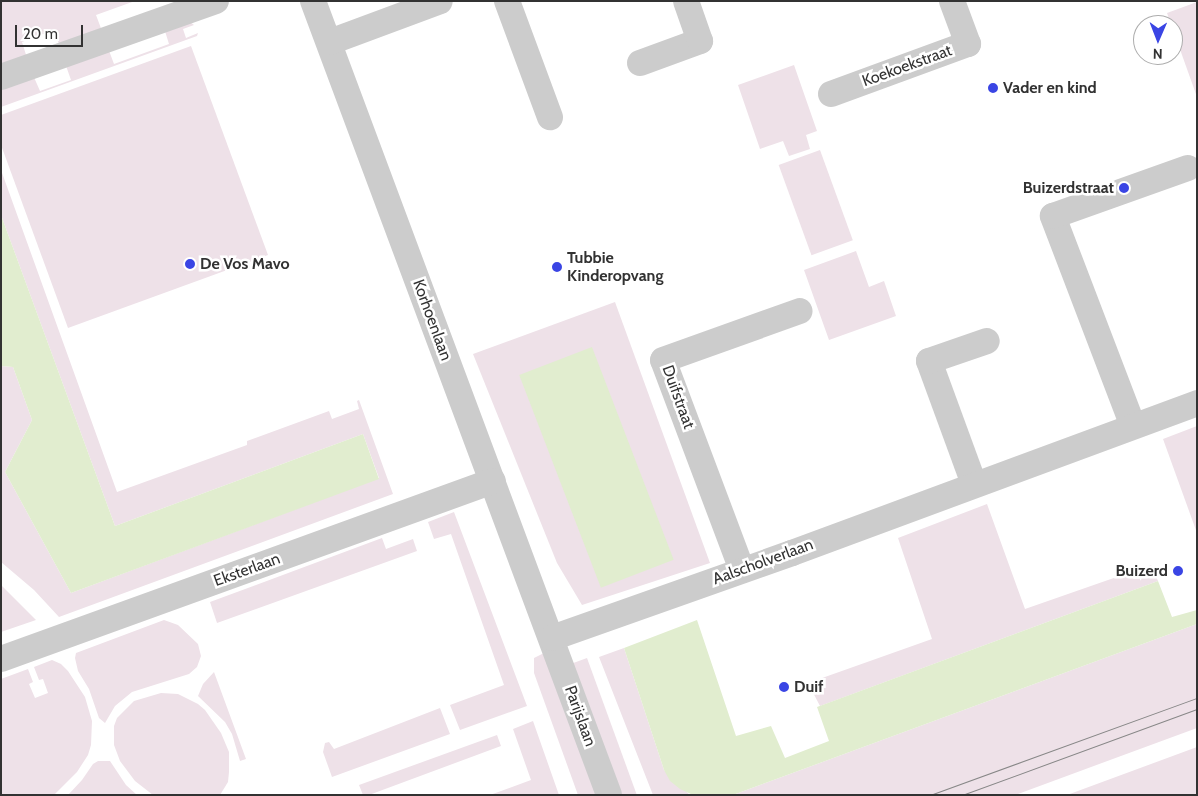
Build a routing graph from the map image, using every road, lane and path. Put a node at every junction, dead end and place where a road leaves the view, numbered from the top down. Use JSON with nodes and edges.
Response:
{"nodes":[{"id":1,"x":216,"y":1,"type":"edge"},
{"id":2,"x":313,"y":1,"type":"edge"},
{"id":3,"x":440,"y":1,"type":"edge"},
{"id":4,"x":507,"y":1,"type":"edge"},
{"id":5,"x":686,"y":1,"type":"edge"},
{"id":6,"x":952,"y":1,"type":"edge"},
{"id":7,"x":330,"y":42,"type":"junction"},
{"id":8,"x":640,"y":63,"type":"dead end"},
{"id":9,"x":1,"y":77,"type":"edge"},
{"id":10,"x":831,"y":94,"type":"dead end"},
{"id":11,"x":550,"y":117,"type":"dead end"},
{"id":12,"x":1188,"y":168,"type":"dead end"},
{"id":13,"x":800,"y":311,"type":"dead end"},
{"id":14,"x":987,"y":341,"type":"dead end"},
{"id":15,"x":1197,"y":403,"type":"edge"},
{"id":16,"x":1134,"y":426,"type":"junction"},
{"id":17,"x":493,"y":481,"type":"junction"},
{"id":18,"x":974,"y":484,"type":"junction"},
{"id":19,"x":742,"y":570,"type":"junction"},
{"id":20,"x":552,"y":638,"type":"junction"},
{"id":21,"x":1,"y":659,"type":"edge"},
{"id":22,"x":608,"y":795,"type":"edge"}],
"edges":[{"from":1,"to":9,"type":"street"},
{"from":2,"to":7,"type":"street","name":"Korhoenlaan"},
{"from":3,"to":7,"type":"street"},
{"from":4,"to":11,"type":"street"},
{"from":5,"to":8,"type":"street"},
{"from":6,"to":10,"type":"street","name":"Koekoekstraat"},
{"from":7,"to":17,"type":"street","name":"Korhoenlaan"},
{"from":12,"to":16,"type":"street"},
{"from":13,"to":19,"type":"street","name":"Duifstraat"},
{"from":14,"to":18,"type":"street"},
{"from":15,"to":16,"type":"street","name":"Aalscholverlaan"},
{"from":16,"to":18,"type":"street","name":"Aalscholverlaan"},
{"from":17,"to":20,"type":"street","name":"Korhoenlaan"},
{"from":17,"to":21,"type":"street","name":"Eksterlaan"},
{"from":18,"to":19,"type":"street","name":"Aalscholverlaan"},
{"from":19,"to":20,"type":"street","name":"Aalscholverlaan"},
{"from":20,"to":22,"type":"street","name":"Parijslaan"}]}
